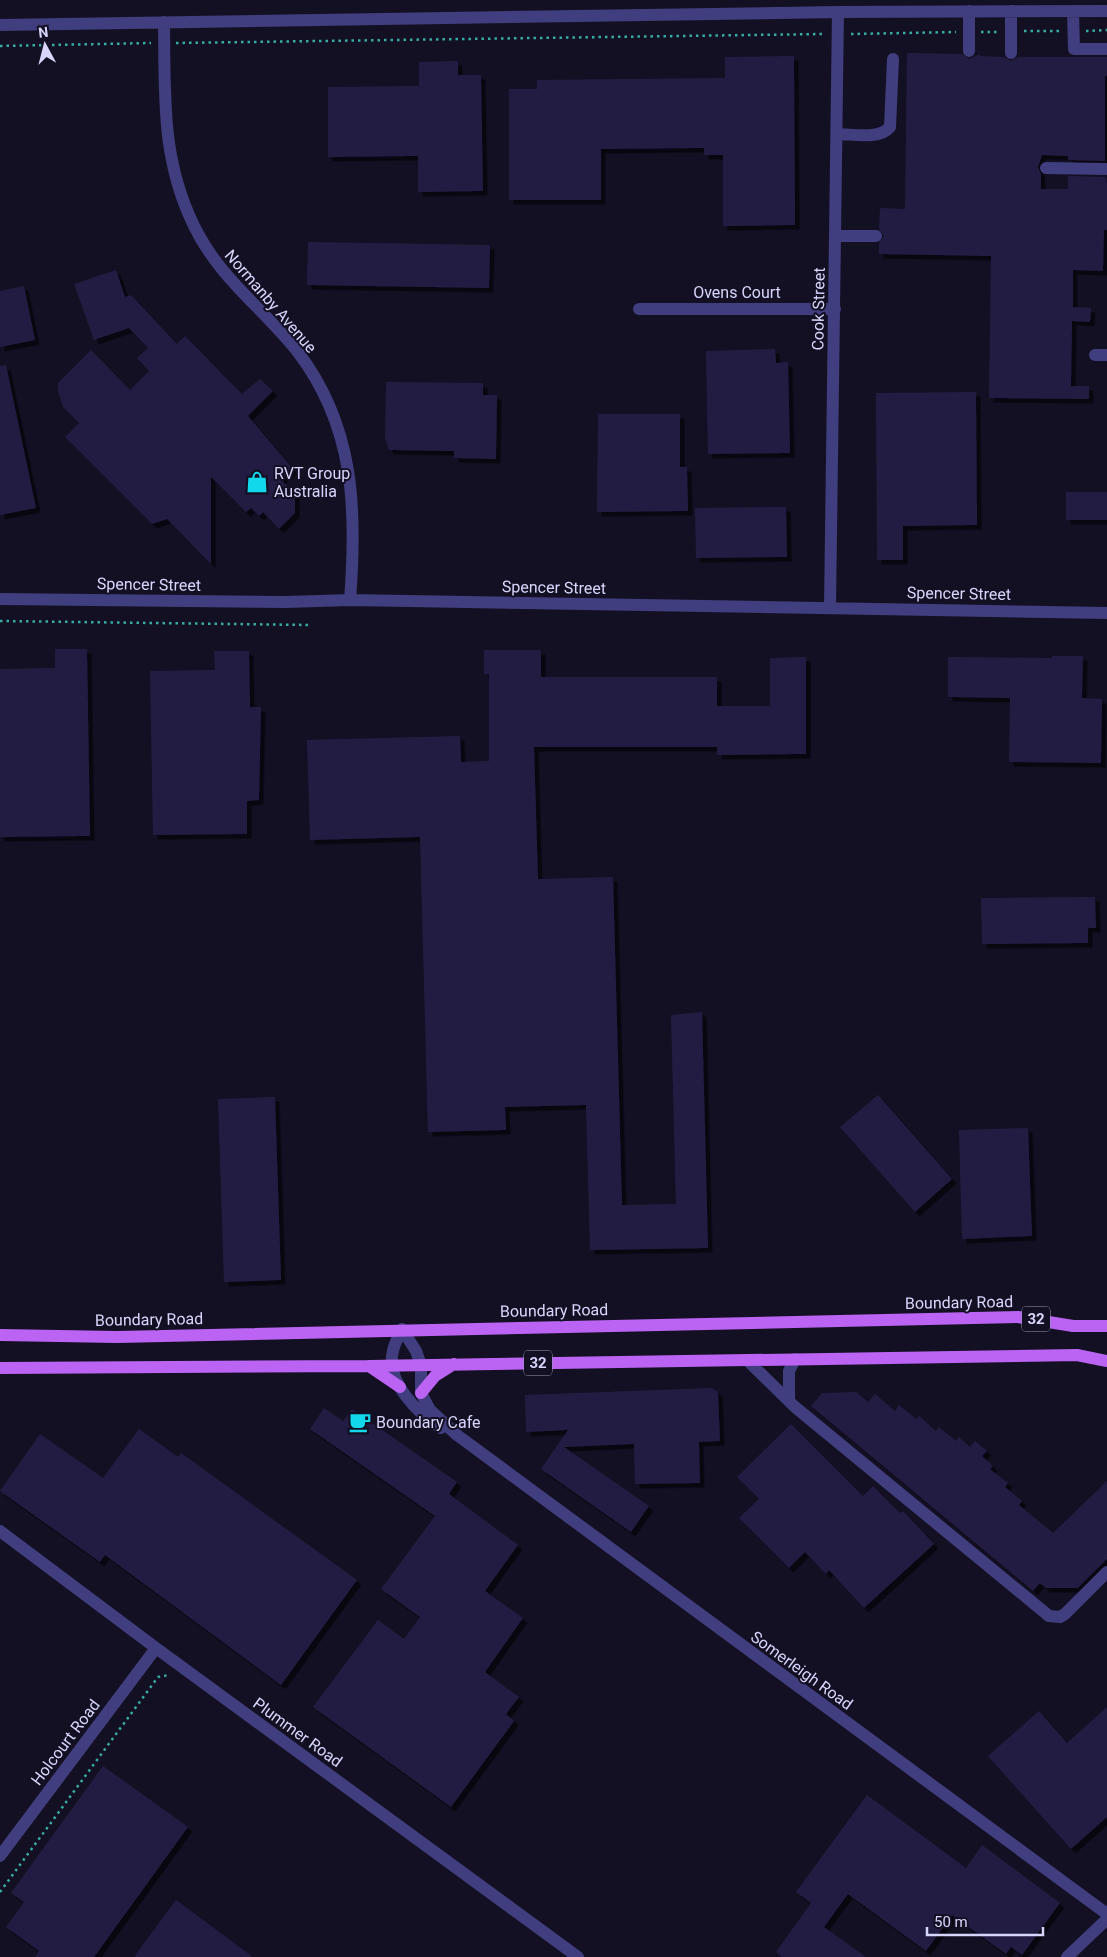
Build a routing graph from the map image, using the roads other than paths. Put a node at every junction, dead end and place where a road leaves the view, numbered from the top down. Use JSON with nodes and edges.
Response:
{"nodes":[{"id":1,"x":969,"y":11,"type":"junction"},
{"id":2,"x":1011,"y":11,"type":"junction"},
{"id":3,"x":1073,"y":11,"type":"junction"},
{"id":4,"x":1107,"y":11,"type":"edge"},
{"id":5,"x":838,"y":12,"type":"junction"},
{"id":6,"x":164,"y":22,"type":"junction"},
{"id":7,"x":0,"y":25,"type":"edge"},
{"id":8,"x":1107,"y":49,"type":"edge"},
{"id":9,"x":968,"y":51,"type":"dead end"},
{"id":10,"x":1011,"y":53,"type":"dead end"},
{"id":11,"x":893,"y":59,"type":"dead end"},
{"id":12,"x":837,"y":134,"type":"junction"},
{"id":13,"x":1046,"y":168,"type":"dead end"},
{"id":14,"x":1107,"y":169,"type":"edge"},
{"id":15,"x":836,"y":236,"type":"junction"},
{"id":16,"x":876,"y":236,"type":"dead end"},
{"id":17,"x":639,"y":309,"type":"dead end"},
{"id":18,"x":835,"y":309,"type":"junction"},
{"id":19,"x":0,"y":598,"type":"edge"},
{"id":20,"x":350,"y":600,"type":"junction"},
{"id":21,"x":830,"y":607,"type":"junction"},
{"id":22,"x":1107,"y":613,"type":"edge"},
{"id":23,"x":1107,"y":1326,"type":"edge"},
{"id":24,"x":402,"y":1329,"type":"junction"},
{"id":25,"x":0,"y":1335,"type":"edge"},
{"id":26,"x":795,"y":1359,"type":"junction"},
{"id":27,"x":747,"y":1360,"type":"junction"},
{"id":28,"x":1107,"y":1361,"type":"edge"},
{"id":29,"x":454,"y":1364,"type":"junction"},
{"id":30,"x":392,"y":1365,"type":"junction"},
{"id":31,"x":421,"y":1365,"type":"junction"},
{"id":32,"x":369,"y":1366,"type":"junction"},
{"id":33,"x":0,"y":1368,"type":"edge"},
{"id":34,"x":400,"y":1387,"type":"junction"},
{"id":35,"x":421,"y":1393,"type":"junction"},
{"id":36,"x":789,"y":1400,"type":"junction"},
{"id":37,"x":479,"y":1452,"type":"junction"},
{"id":38,"x":0,"y":1531,"type":"edge"},
{"id":39,"x":1107,"y":1572,"type":"edge"},
{"id":40,"x":156,"y":1648,"type":"junction"},
{"id":41,"x":0,"y":1856,"type":"edge"},
{"id":42,"x":1107,"y":1914,"type":"edge"},
{"id":43,"x":1104,"y":1927,"type":"edge"},
{"id":44,"x":1072,"y":1956,"type":"edge"},
{"id":45,"x":578,"y":1957,"type":"edge"}],
"edges":[{"from":1,"to":2,"type":"street"},
{"from":1,"to":5,"type":"street"},
{"from":1,"to":9,"type":"street"},
{"from":2,"to":3,"type":"street"},
{"from":2,"to":10,"type":"street"},
{"from":3,"to":4,"type":"street"},
{"from":3,"to":8,"type":"street"},
{"from":5,"to":6,"type":"street"},
{"from":5,"to":12,"type":"street","name":"Cook Street"},
{"from":6,"to":7,"type":"street"},
{"from":6,"to":20,"type":"street","name":"Normanby Avenue"},
{"from":11,"to":12,"type":"street"},
{"from":12,"to":15,"type":"street","name":"Cook Street"},
{"from":13,"to":14,"type":"street"},
{"from":15,"to":16,"type":"street"},
{"from":15,"to":18,"type":"street","name":"Cook Street"},
{"from":17,"to":18,"type":"street","name":"Ovens Court"},
{"from":18,"to":21,"type":"street","name":"Cook Street"},
{"from":19,"to":20,"type":"street","name":"Spencer Street"},
{"from":20,"to":21,"type":"street","name":"Spencer Street"},
{"from":21,"to":22,"type":"street","name":"Spencer Street"},
{"from":23,"to":24,"type":"main road","name":"Boundary Road","number":"32"},
{"from":24,"to":25,"type":"main road","name":"Boundary Road","number":"32"},
{"from":24,"to":30,"type":"street"},
{"from":24,"to":31,"type":"street"},
{"from":26,"to":27,"type":"main road","number":"32"},
{"from":26,"to":28,"type":"main road","number":"32"},
{"from":26,"to":36,"type":"street"},
{"from":27,"to":29,"type":"main road","number":"32"},
{"from":27,"to":36,"type":"street"},
{"from":29,"to":31,"type":"main road","number":"32"},
{"from":29,"to":35,"type":"main road"},
{"from":30,"to":31,"type":"main road","number":"32"},
{"from":30,"to":32,"type":"main road","number":"32"},
{"from":30,"to":34,"type":"street","name":"Somerleigh Road"},
{"from":31,"to":35,"type":"street"},
{"from":32,"to":33,"type":"main road","number":"32"},
{"from":32,"to":34,"type":"main road"},
{"from":34,"to":37,"type":"street","name":"Somerleigh Road"},
{"from":35,"to":37,"type":"street","name":"Somerleigh Road"},
{"from":36,"to":39,"type":"street"},
{"from":37,"to":42,"type":"street","name":"Somerleigh Road"},
{"from":38,"to":40,"type":"street","name":"Plummer Road"},
{"from":40,"to":41,"type":"street","name":"Holcourt Road"},
{"from":40,"to":45,"type":"street","name":"Plummer Road"},
{"from":43,"to":44,"type":"street"}]}
